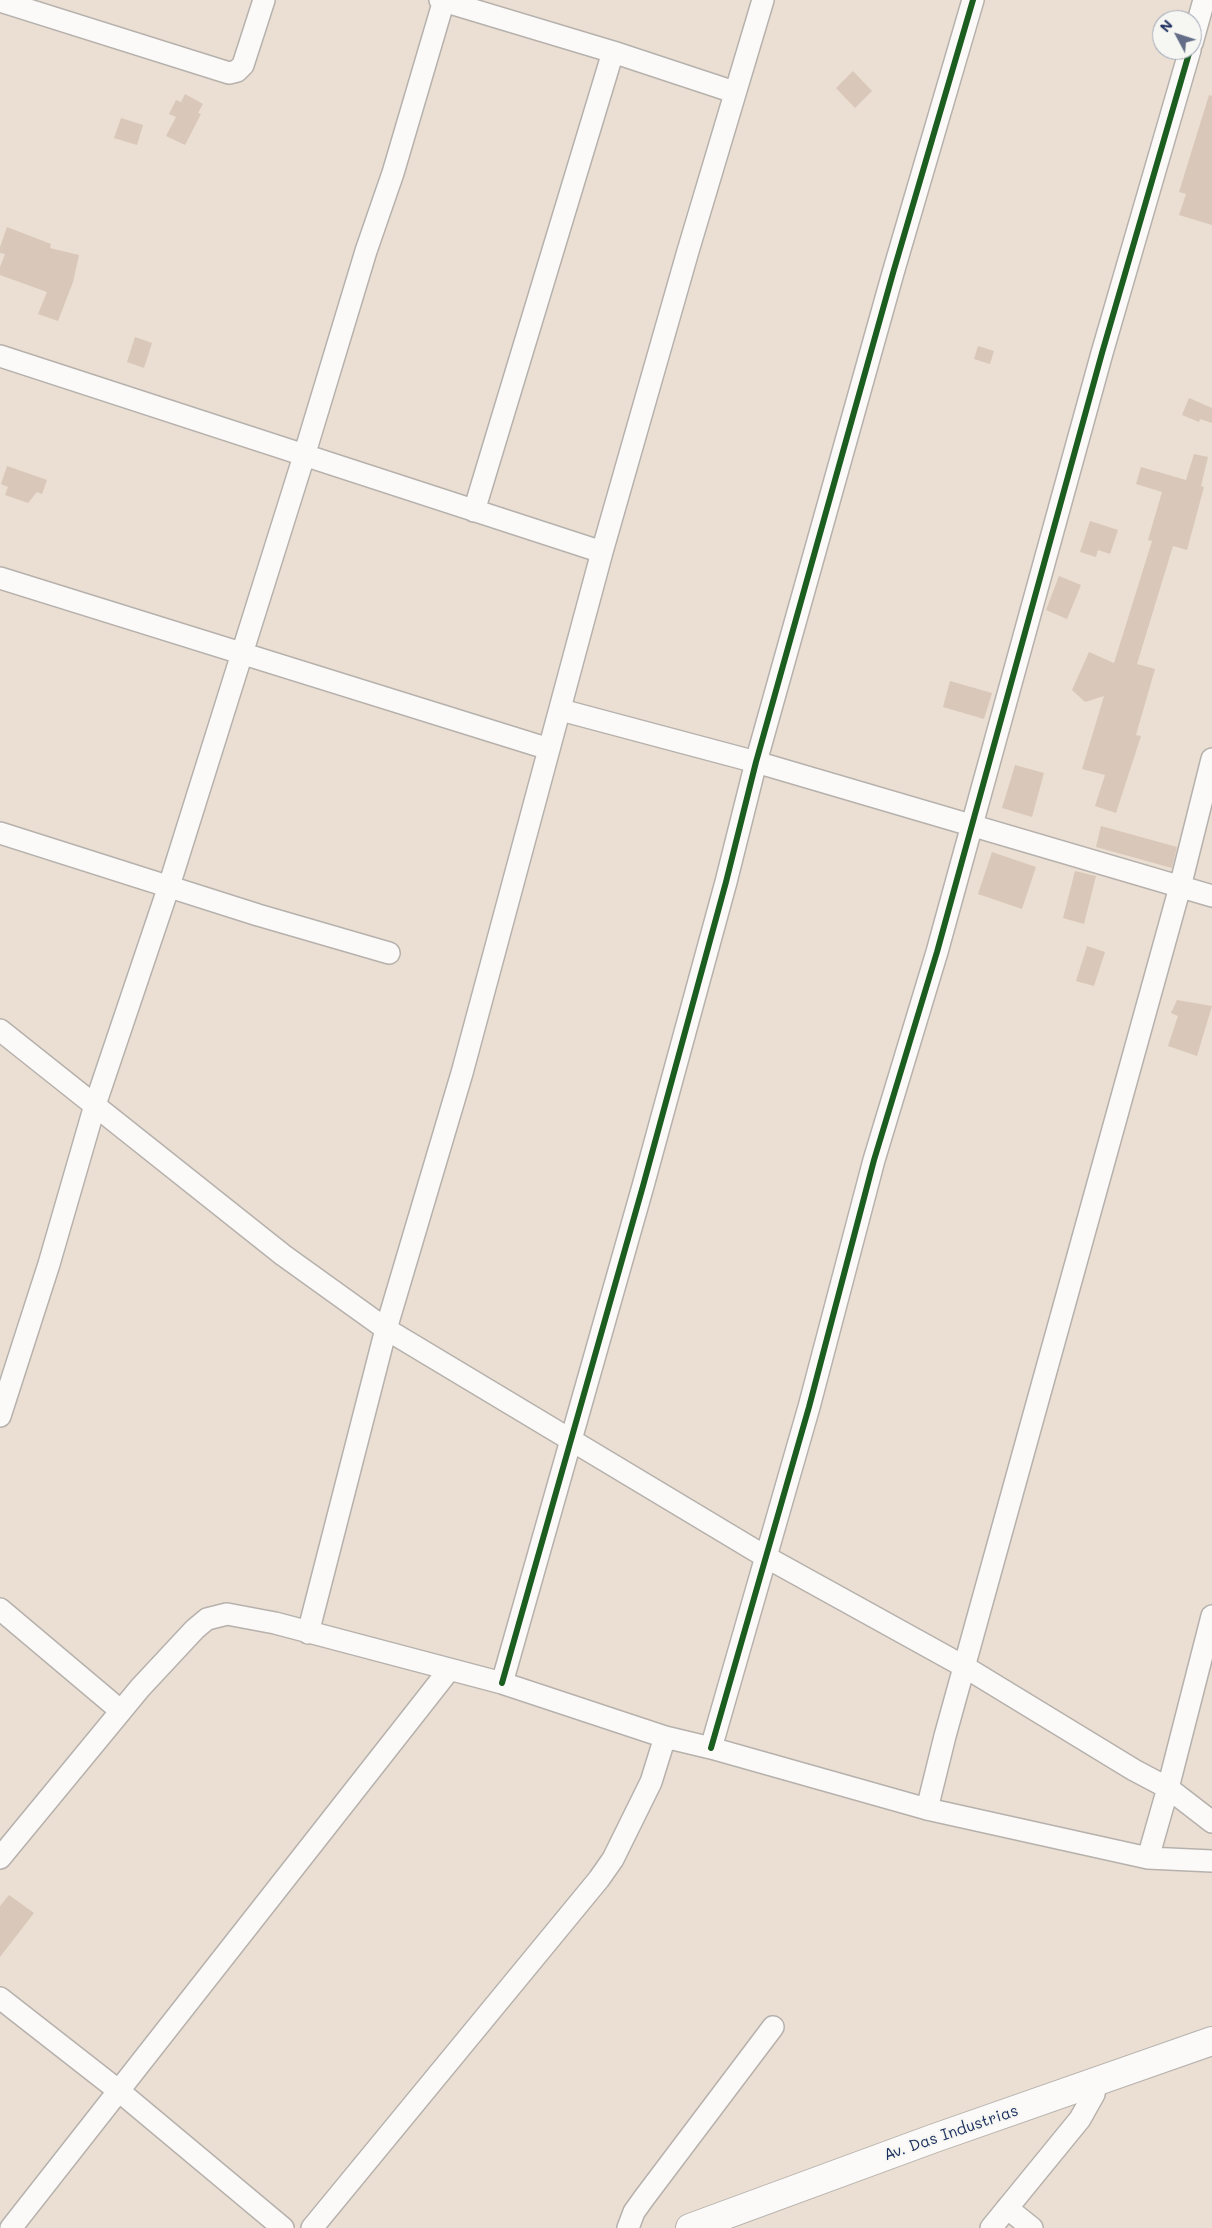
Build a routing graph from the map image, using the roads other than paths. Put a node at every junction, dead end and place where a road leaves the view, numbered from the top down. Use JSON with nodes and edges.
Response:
{"nodes":[{"id":1,"x":264,"y":0,"type":"edge"},
{"id":2,"x":442,"y":0,"type":"edge"},
{"id":3,"x":763,"y":0,"type":"edge"},
{"id":4,"x":973,"y":0,"type":"edge"},
{"id":5,"x":0,"y":1,"type":"edge"},
{"id":6,"x":613,"y":52,"type":"junction"},
{"id":7,"x":1187,"y":60,"type":"edge"},
{"id":8,"x":734,"y":92,"type":"junction"},
{"id":9,"x":0,"y":356,"type":"edge"},
{"id":10,"x":304,"y":456,"type":"junction"},
{"id":11,"x":474,"y":511,"type":"junction"},
{"id":12,"x":602,"y":552,"type":"junction"},
{"id":13,"x":0,"y":578,"type":"edge"},
{"id":14,"x":242,"y":653,"type":"junction"},
{"id":15,"x":561,"y":710,"type":"junction"},
{"id":16,"x":549,"y":749,"type":"junction"},
{"id":17,"x":1212,"y":759,"type":"edge"},
{"id":18,"x":756,"y":762,"type":"junction"},
{"id":19,"x":972,"y":825,"type":"junction"},
{"id":20,"x":0,"y":833,"type":"edge"},
{"id":21,"x":169,"y":886,"type":"junction"},
{"id":22,"x":1180,"y":887,"type":"junction"},
{"id":23,"x":1212,"y":896,"type":"edge"},
{"id":24,"x":389,"y":953,"type":"dead end"},
{"id":25,"x":0,"y":1030,"type":"edge"},
{"id":26,"x":95,"y":1105,"type":"junction"},
{"id":27,"x":386,"y":1329,"type":"junction"},
{"id":28,"x":0,"y":1416,"type":"edge"},
{"id":29,"x":569,"y":1440,"type":"junction"},
{"id":30,"x":766,"y":1557,"type":"junction"},
{"id":31,"x":0,"y":1609,"type":"edge"},
{"id":32,"x":1212,"y":1616,"type":"edge"},
{"id":33,"x":308,"y":1633,"type":"junction"},
{"id":34,"x":965,"y":1667,"type":"junction"},
{"id":35,"x":449,"y":1670,"type":"junction"},
{"id":36,"x":502,"y":1683,"type":"junction"},
{"id":37,"x":121,"y":1711,"type":"junction"},
{"id":38,"x":665,"y":1737,"type":"junction"},
{"id":39,"x":711,"y":1748,"type":"junction"},
{"id":40,"x":1168,"y":1788,"type":"junction"},
{"id":41,"x":927,"y":1809,"type":"junction"},
{"id":42,"x":1212,"y":1822,"type":"edge"},
{"id":43,"x":0,"y":1858,"type":"edge"},
{"id":44,"x":1148,"y":1858,"type":"junction"},
{"id":45,"x":1212,"y":1861,"type":"edge"},
{"id":46,"x":0,"y":1998,"type":"edge"},
{"id":47,"x":774,"y":2027,"type":"dead end"},
{"id":48,"x":1212,"y":2041,"type":"edge"},
{"id":49,"x":1096,"y":2083,"type":"junction"},
{"id":50,"x":119,"y":2091,"type":"junction"},
{"id":51,"x":1007,"y":2208,"type":"junction"},
{"id":52,"x":10,"y":2228,"type":"edge"},
{"id":53,"x":283,"y":2228,"type":"edge"},
{"id":54,"x":312,"y":2228,"type":"edge"},
{"id":55,"x":628,"y":2228,"type":"edge"},
{"id":56,"x":690,"y":2228,"type":"edge"},
{"id":57,"x":991,"y":2228,"type":"edge"},
{"id":58,"x":1032,"y":2228,"type":"edge"}],
"edges":[{"from":1,"to":5,"type":"street"},
{"from":2,"to":6,"type":"street"},
{"from":2,"to":10,"type":"street"},
{"from":3,"to":8,"type":"street"},
{"from":4,"to":18,"type":"street"},
{"from":6,"to":8,"type":"street"},
{"from":6,"to":11,"type":"street"},
{"from":7,"to":19,"type":"street"},
{"from":8,"to":12,"type":"street"},
{"from":9,"to":10,"type":"street"},
{"from":10,"to":11,"type":"street"},
{"from":10,"to":14,"type":"street"},
{"from":11,"to":12,"type":"street"},
{"from":12,"to":15,"type":"street"},
{"from":13,"to":14,"type":"street"},
{"from":14,"to":16,"type":"street"},
{"from":14,"to":21,"type":"street"},
{"from":15,"to":16,"type":"street"},
{"from":15,"to":18,"type":"street"},
{"from":16,"to":27,"type":"street"},
{"from":17,"to":22,"type":"street"},
{"from":18,"to":19,"type":"street"},
{"from":18,"to":29,"type":"street"},
{"from":19,"to":22,"type":"street"},
{"from":19,"to":30,"type":"street"},
{"from":20,"to":21,"type":"street"},
{"from":21,"to":24,"type":"street"},
{"from":21,"to":26,"type":"street"},
{"from":22,"to":23,"type":"street"},
{"from":22,"to":34,"type":"street"},
{"from":25,"to":26,"type":"street"},
{"from":26,"to":27,"type":"street"},
{"from":26,"to":28,"type":"street"},
{"from":27,"to":29,"type":"street"},
{"from":27,"to":33,"type":"street"},
{"from":29,"to":30,"type":"street"},
{"from":29,"to":36,"type":"street"},
{"from":30,"to":34,"type":"street"},
{"from":30,"to":39,"type":"street"},
{"from":31,"to":37,"type":"street"},
{"from":32,"to":40,"type":"street"},
{"from":33,"to":35,"type":"street"},
{"from":33,"to":37,"type":"street"},
{"from":34,"to":40,"type":"street"},
{"from":34,"to":41,"type":"street"},
{"from":35,"to":36,"type":"street"},
{"from":35,"to":50,"type":"street"},
{"from":36,"to":38,"type":"street"},
{"from":37,"to":43,"type":"street"},
{"from":38,"to":39,"type":"street"},
{"from":38,"to":54,"type":"street"},
{"from":39,"to":41,"type":"street"},
{"from":40,"to":42,"type":"street"},
{"from":40,"to":44,"type":"street"},
{"from":41,"to":44,"type":"street"},
{"from":44,"to":45,"type":"street"},
{"from":46,"to":50,"type":"street"},
{"from":47,"to":55,"type":"street"},
{"from":48,"to":49,"type":"main road","name":"Av. Das Industrias"},
{"from":49,"to":51,"type":"street"},
{"from":49,"to":56,"type":"main road","name":"Av. Das Industrias"},
{"from":50,"to":52,"type":"street"},
{"from":50,"to":53,"type":"street"},
{"from":51,"to":57,"type":"street"},
{"from":51,"to":58,"type":"street"}]}
